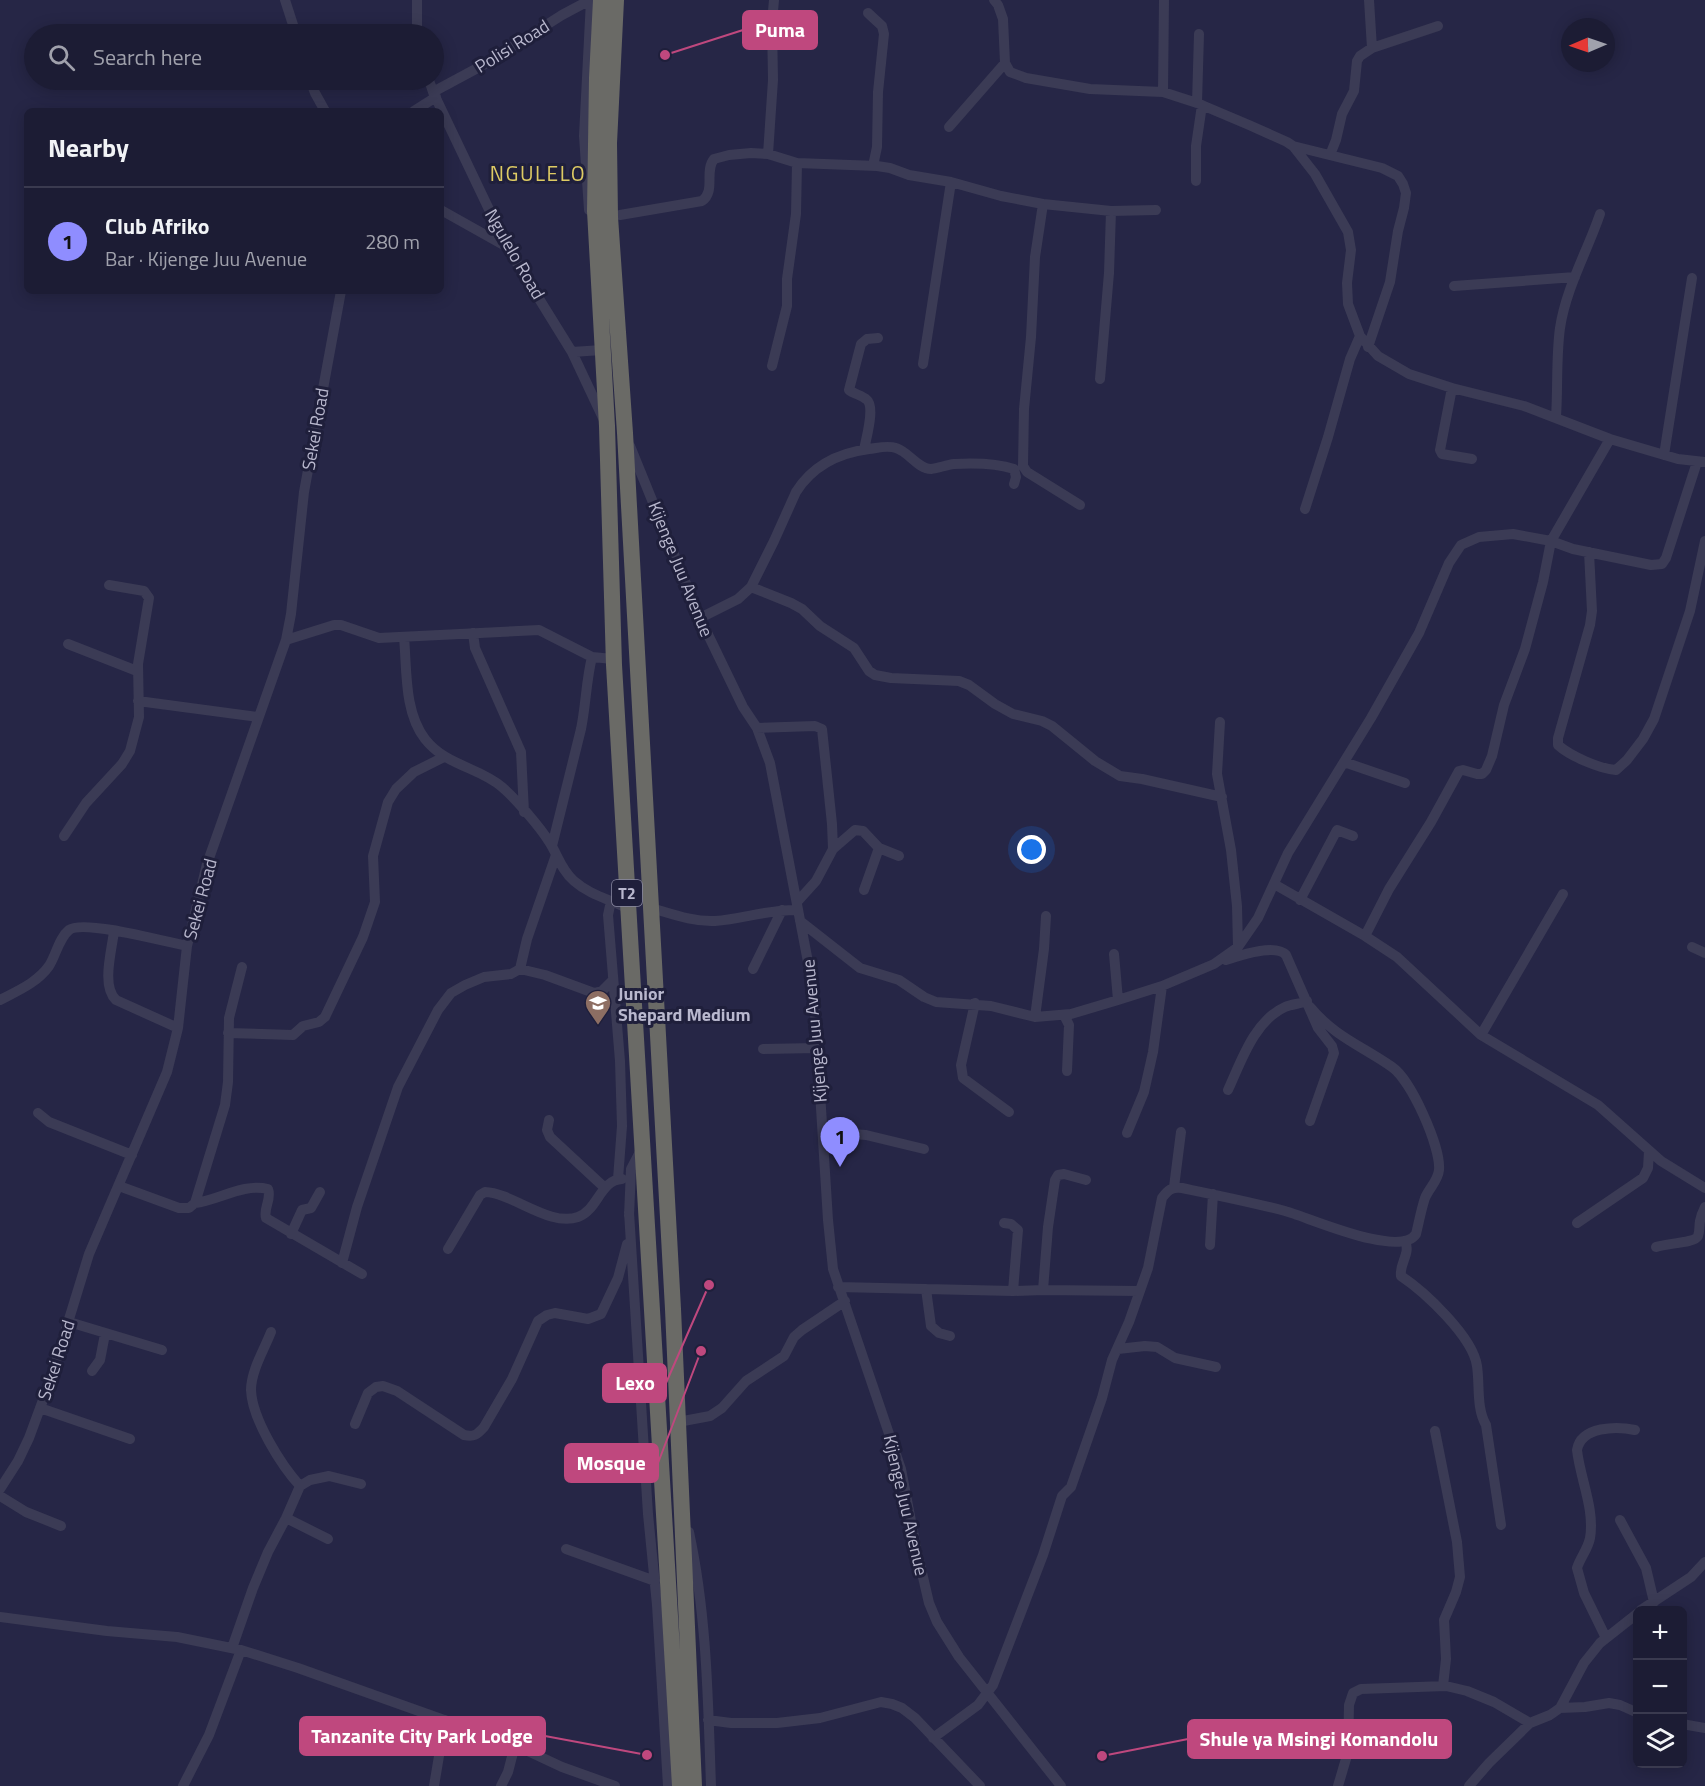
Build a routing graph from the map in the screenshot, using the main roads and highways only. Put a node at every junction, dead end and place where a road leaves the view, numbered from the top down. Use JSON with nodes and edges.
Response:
{"nodes":[{"id":1,"x":601,"y":0,"type":"edge"},
{"id":2,"x":616,"y":0,"type":"edge"},
{"id":3,"x":612,"y":605,"type":"junction"},
{"id":4,"x":634,"y":606,"type":"junction"},
{"id":5,"x":613,"y":662,"type":"junction"},
{"id":6,"x":638,"y":667,"type":"junction"},
{"id":7,"x":680,"y":1786,"type":"edge"},
{"id":8,"x":694,"y":1786,"type":"edge"}],
"edges":[{"from":1,"to":3,"type":"highway","number":"T2"},
{"from":2,"to":4,"type":"highway","number":"T2"},
{"from":3,"to":4,"type":"highway"},
{"from":3,"to":5,"type":"highway","number":"T2"},
{"from":4,"to":6,"type":"highway","number":"T2"},
{"from":5,"to":6,"type":"highway"},
{"from":5,"to":7,"type":"highway","number":"T2"},
{"from":6,"to":8,"type":"highway","number":"T2"}]}
